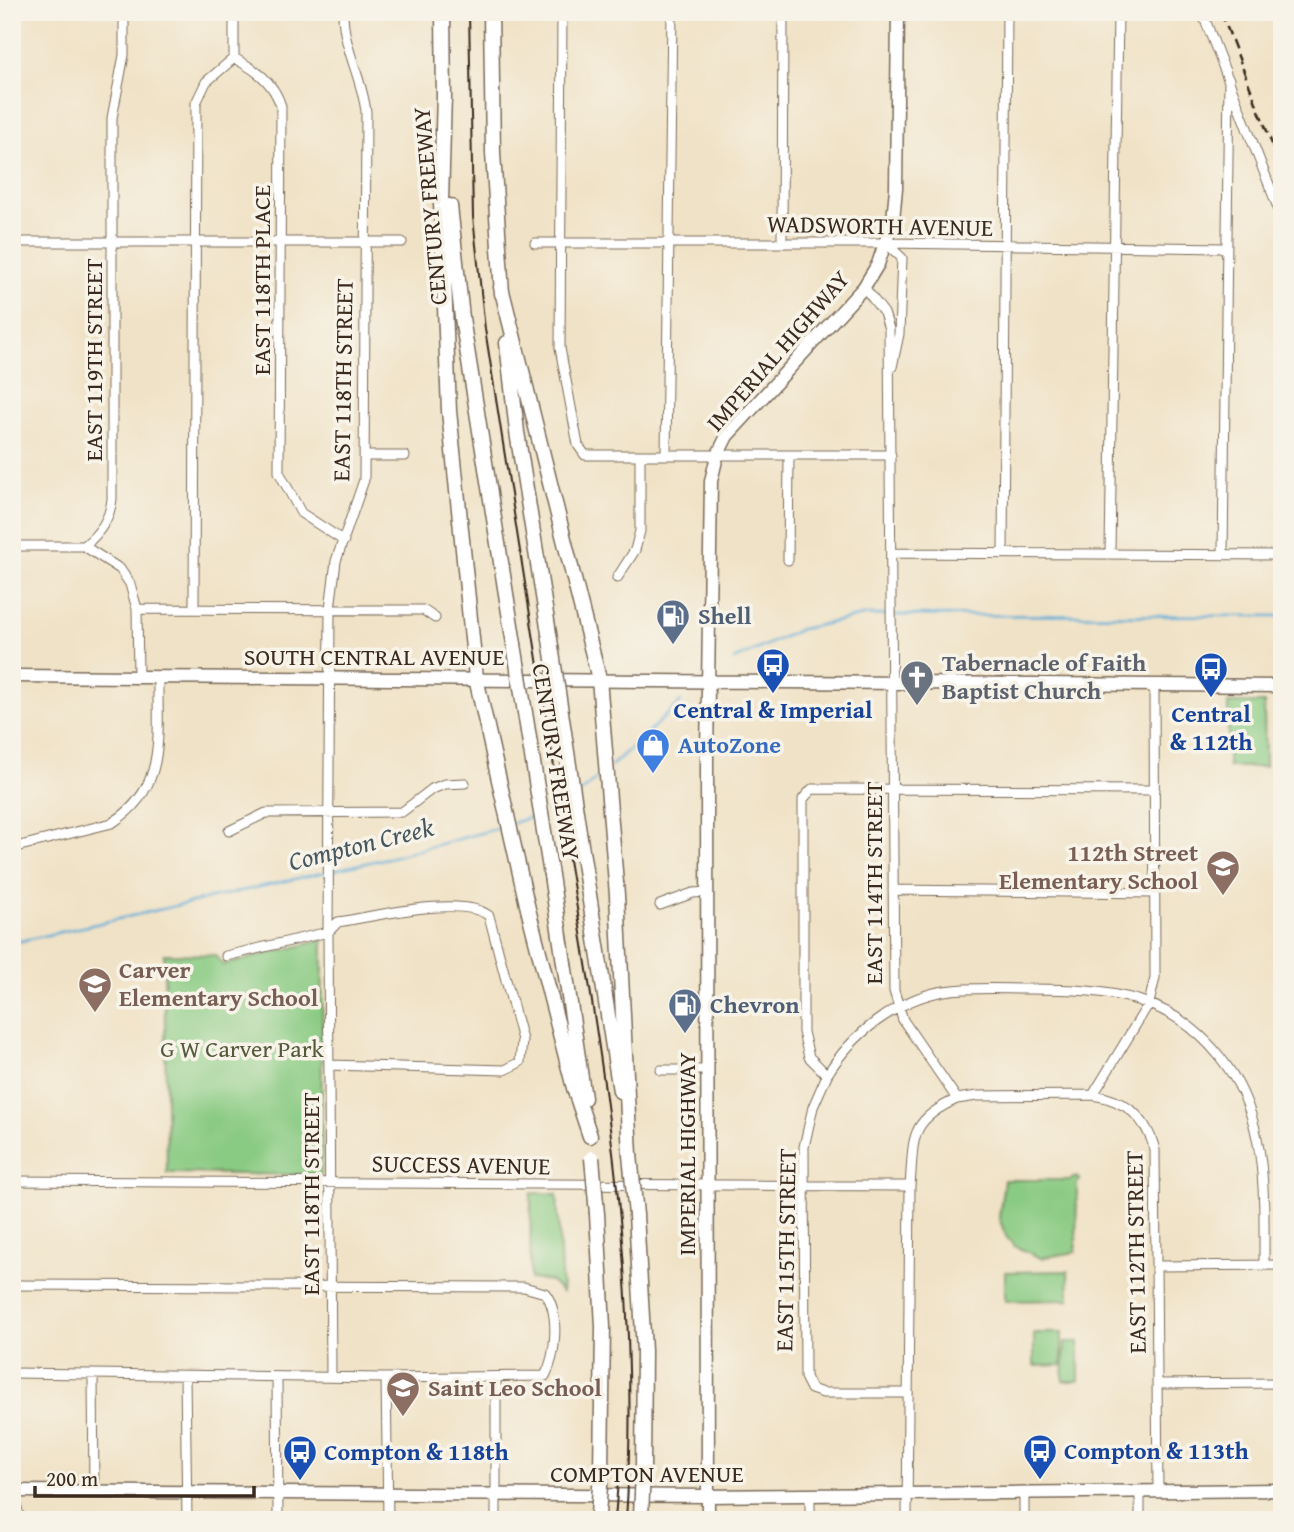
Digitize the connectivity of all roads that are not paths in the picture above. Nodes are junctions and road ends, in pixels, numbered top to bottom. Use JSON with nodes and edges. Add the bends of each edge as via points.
{"nodes":[{"id":1,"x":124,"y":12,"type":"edge"},
{"id":2,"x":234,"y":12,"type":"edge"},
{"id":3,"x":343,"y":12,"type":"edge"},
{"id":4,"x":443,"y":12,"type":"edge"},
{"id":5,"x":491,"y":12,"type":"edge"},
{"id":6,"x":562,"y":12,"type":"edge"},
{"id":7,"x":672,"y":12,"type":"edge"},
{"id":8,"x":783,"y":12,"type":"edge"},
{"id":9,"x":898,"y":12,"type":"edge"},
{"id":10,"x":1007,"y":12,"type":"edge"},
{"id":11,"x":1118,"y":12,"type":"edge"},
{"id":12,"x":1202,"y":12,"type":"edge"},
{"id":13,"x":234,"y":58,"type":"junction"},
{"id":14,"x":1228,"y":79,"type":"junction"},
{"id":15,"x":444,"y":94,"type":"junction"},
{"id":16,"x":1282,"y":218,"type":"edge"},
{"id":17,"x":12,"y":242,"type":"edge"},
{"id":18,"x":114,"y":242,"type":"junction"},
{"id":19,"x":195,"y":242,"type":"junction"},
{"id":20,"x":282,"y":242,"type":"junction"},
{"id":21,"x":365,"y":242,"type":"junction"},
{"id":22,"x":402,"y":242,"type":"dead end"},
{"id":23,"x":535,"y":243,"type":"dead end"},
{"id":24,"x":561,"y":243,"type":"junction"},
{"id":25,"x":670,"y":243,"type":"junction"},
{"id":26,"x":782,"y":243,"type":"junction"},
{"id":27,"x":886,"y":243,"type":"junction"},
{"id":28,"x":1006,"y":247,"type":"junction"},
{"id":29,"x":1114,"y":248,"type":"junction"},
{"id":30,"x":1225,"y":248,"type":"junction"},
{"id":31,"x":501,"y":287,"type":"junction"},
{"id":32,"x":864,"y":287,"type":"junction"},
{"id":33,"x":890,"y":372,"type":"junction"},
{"id":34,"x":891,"y":455,"type":"junction"},
{"id":35,"x":364,"y":456,"type":"junction"},
{"id":36,"x":405,"y":456,"type":"dead end"},
{"id":37,"x":640,"y":456,"type":"junction"},
{"id":38,"x":666,"y":456,"type":"junction"},
{"id":39,"x":717,"y":456,"type":"junction"},
{"id":40,"x":789,"y":456,"type":"junction"},
{"id":41,"x":344,"y":541,"type":"junction"},
{"id":42,"x":12,"y":546,"type":"edge"},
{"id":43,"x":85,"y":546,"type":"junction"},
{"id":44,"x":891,"y":553,"type":"junction"},
{"id":45,"x":1003,"y":553,"type":"junction"},
{"id":46,"x":1110,"y":553,"type":"junction"},
{"id":47,"x":1223,"y":555,"type":"junction"},
{"id":48,"x":1282,"y":555,"type":"edge"},
{"id":49,"x":788,"y":560,"type":"dead end"},
{"id":50,"x":617,"y":578,"type":"dead end"},
{"id":51,"x":194,"y":608,"type":"junction"},
{"id":52,"x":138,"y":609,"type":"junction"},
{"id":53,"x":330,"y":609,"type":"junction"},
{"id":54,"x":435,"y":618,"type":"dead end"},
{"id":55,"x":12,"y":676,"type":"edge"},
{"id":56,"x":138,"y":677,"type":"junction"},
{"id":57,"x":159,"y":677,"type":"junction"},
{"id":58,"x":330,"y":677,"type":"junction"},
{"id":59,"x":477,"y":678,"type":"junction"},
{"id":60,"x":599,"y":679,"type":"junction"},
{"id":61,"x":708,"y":682,"type":"junction"},
{"id":62,"x":892,"y":683,"type":"junction"},
{"id":63,"x":1154,"y":685,"type":"junction"},
{"id":64,"x":1282,"y":686,"type":"edge"},
{"id":65,"x":465,"y":783,"type":"dead end"},
{"id":66,"x":892,"y":789,"type":"junction"},
{"id":67,"x":1155,"y":790,"type":"junction"},
{"id":68,"x":330,"y":813,"type":"junction"},
{"id":69,"x":229,"y":831,"type":"dead end"},
{"id":70,"x":12,"y":848,"type":"edge"},
{"id":71,"x":893,"y":890,"type":"junction"},
{"id":72,"x":707,"y":892,"type":"junction"},
{"id":73,"x":1155,"y":892,"type":"junction"},
{"id":74,"x":660,"y":905,"type":"dead end"},
{"id":75,"x":328,"y":932,"type":"junction"},
{"id":76,"x":226,"y":956,"type":"dead end"},
{"id":77,"x":1149,"y":1003,"type":"junction"},
{"id":78,"x":898,"y":1009,"type":"junction"},
{"id":79,"x":329,"y":1065,"type":"junction"},
{"id":80,"x":661,"y":1070,"type":"dead end"},
{"id":81,"x":708,"y":1070,"type":"junction"},
{"id":82,"x":827,"y":1075,"type":"junction"},
{"id":83,"x":1093,"y":1096,"type":"junction"},
{"id":84,"x":957,"y":1099,"type":"junction"},
{"id":85,"x":590,"y":1136,"type":"junction"},
{"id":86,"x":629,"y":1155,"type":"junction"},
{"id":87,"x":12,"y":1181,"type":"edge"},
{"id":88,"x":330,"y":1183,"type":"junction"},
{"id":89,"x":910,"y":1186,"type":"junction"},
{"id":90,"x":708,"y":1187,"type":"junction"},
{"id":91,"x":804,"y":1187,"type":"junction"},
{"id":92,"x":1264,"y":1265,"type":"junction"},
{"id":93,"x":1282,"y":1265,"type":"edge"},
{"id":94,"x":1157,"y":1266,"type":"junction"},
{"id":95,"x":12,"y":1285,"type":"edge"},
{"id":96,"x":330,"y":1285,"type":"junction"},
{"id":97,"x":12,"y":1373,"type":"edge"},
{"id":98,"x":93,"y":1375,"type":"junction"},
{"id":99,"x":185,"y":1376,"type":"junction"},
{"id":100,"x":278,"y":1377,"type":"junction"},
{"id":101,"x":331,"y":1377,"type":"junction"},
{"id":102,"x":496,"y":1377,"type":"junction"},
{"id":103,"x":386,"y":1378,"type":"junction"},
{"id":104,"x":1282,"y":1383,"type":"edge"},
{"id":105,"x":1158,"y":1384,"type":"junction"},
{"id":106,"x":908,"y":1393,"type":"junction"},
{"id":107,"x":12,"y":1454,"type":"edge"},
{"id":108,"x":1282,"y":1490,"type":"edge"},
{"id":109,"x":1140,"y":1491,"type":"junction"},
{"id":110,"x":1158,"y":1491,"type":"junction"},
{"id":111,"x":13,"y":1492,"type":"edge"},
{"id":112,"x":94,"y":1492,"type":"junction"},
{"id":113,"x":1024,"y":1492,"type":"junction"},
{"id":114,"x":187,"y":1493,"type":"junction"},
{"id":115,"x":278,"y":1493,"type":"junction"},
{"id":116,"x":388,"y":1494,"type":"junction"},
{"id":117,"x":496,"y":1494,"type":"junction"},
{"id":118,"x":907,"y":1494,"type":"junction"},
{"id":119,"x":810,"y":1495,"type":"junction"},
{"id":120,"x":708,"y":1496,"type":"junction"},
{"id":121,"x":598,"y":1518,"type":"edge"},
{"id":122,"x":641,"y":1518,"type":"edge"},
{"id":123,"x":20,"y":1520,"type":"edge"},
{"id":124,"x":187,"y":1520,"type":"edge"},
{"id":125,"x":278,"y":1520,"type":"edge"},
{"id":126,"x":388,"y":1520,"type":"edge"},
{"id":127,"x":496,"y":1520,"type":"edge"},
{"id":128,"x":708,"y":1520,"type":"edge"},
{"id":129,"x":810,"y":1520,"type":"edge"},
{"id":130,"x":907,"y":1520,"type":"edge"},
{"id":131,"x":1024,"y":1520,"type":"edge"},
{"id":132,"x":1140,"y":1520,"type":"edge"}],
"edges":[{"from":1,"to":18,"type":"street","name":"EAST 119TH STREET","via":[[124,55],[112,118]]},
{"from":2,"to":13,"type":"street"},
{"from":3,"to":21,"type":"street","name":"EAST 118TH STREET","via":[[345,44],[366,112]]},
{"from":4,"to":15,"type":"highway","name":"CENTURY FREEWAY"},
{"from":5,"to":31,"type":"highway","name":"CENTURY FREEWAY"},
{"from":6,"to":24,"type":"street"},
{"from":7,"to":25,"type":"street"},
{"from":8,"to":26,"type":"street"},
{"from":9,"to":27,"type":"main road","name":"IMPERIAL HIGHWAY","via":[[896,188]]},
{"from":10,"to":28,"type":"street"},
{"from":11,"to":29,"type":"street"},
{"from":12,"to":14,"type":"street"},
{"from":13,"to":19,"type":"street","via":[[206,82],[196,103]]},
{"from":13,"to":20,"type":"street","name":"EAST 118TH PLACE","via":[[264,77],[276,90],[281,106]]},
{"from":14,"to":16,"type":"street"},
{"from":14,"to":30,"type":"street"},
{"from":15,"to":59,"type":"highway","via":[[441,202],[449,411]]},
{"from":15,"to":85,"type":"highway","name":"CENTURY FREEWAY","bridge":true,"via":[[462,318]]},
{"from":17,"to":18,"type":"street"},
{"from":18,"to":19,"type":"street"},
{"from":18,"to":43,"type":"street","name":"EAST 119TH STREET","via":[[111,512]]},
{"from":19,"to":20,"type":"street"},
{"from":19,"to":51,"type":"street"},
{"from":20,"to":21,"type":"street"},
{"from":20,"to":41,"type":"street","name":"EAST 118TH PLACE","via":[[279,472],[301,513]]},
{"from":21,"to":22,"type":"street"},
{"from":21,"to":35,"type":"street","name":"EAST 118TH STREET"},
{"from":23,"to":24,"type":"street","name":"WADSWORTH AVENUE"},
{"from":24,"to":25,"type":"street","name":"WADSWORTH AVENUE"},
{"from":24,"to":37,"type":"street","via":[[560,348],[578,445],[585,455]]},
{"from":25,"to":26,"type":"street","name":"WADSWORTH AVENUE"},
{"from":25,"to":38,"type":"street"},
{"from":26,"to":27,"type":"street","name":"WADSWORTH AVENUE"},
{"from":27,"to":28,"type":"street","name":"WADSWORTH AVENUE"},
{"from":27,"to":32,"type":"main road","name":"IMPERIAL HIGHWAY"},
{"from":27,"to":33,"type":"street","name":"EAST 114TH STREET","via":[[902,258],[898,334]]},
{"from":28,"to":29,"type":"street","name":"WADSWORTH AVENUE"},
{"from":28,"to":45,"type":"street"},
{"from":29,"to":30,"type":"street","name":"WADSWORTH AVENUE"},
{"from":29,"to":46,"type":"street"},
{"from":30,"to":47,"type":"street"},
{"from":31,"to":60,"type":"highway"},
{"from":31,"to":86,"type":"highway","name":"CENTURY FREEWAY","bridge":true,"via":[[517,432]]},
{"from":32,"to":33,"type":"street","name":"EAST 114TH STREET","via":[[884,313]]},
{"from":32,"to":39,"type":"main road","name":"IMPERIAL HIGHWAY","via":[[736,424]]},
{"from":33,"to":34,"type":"street","name":"EAST 114TH STREET"},
{"from":34,"to":40,"type":"street"},
{"from":34,"to":44,"type":"street","name":"EAST 114TH STREET"},
{"from":35,"to":36,"type":"street"},
{"from":35,"to":41,"type":"street","name":"EAST 118TH STREET","via":[[364,480]]},
{"from":37,"to":38,"type":"street"},
{"from":37,"to":50,"type":"street","via":[[640,531],[635,550]]},
{"from":38,"to":39,"type":"street"},
{"from":39,"to":40,"type":"street"},
{"from":39,"to":61,"type":"main road","name":"IMPERIAL HIGHWAY","via":[[709,498]]},
{"from":40,"to":49,"type":"street"},
{"from":41,"to":53,"type":"street","name":"EAST 118TH STREET","via":[[336,561]]},
{"from":42,"to":43,"type":"street"},
{"from":43,"to":52,"type":"street","via":[[120,569]]},
{"from":44,"to":45,"type":"street"},
{"from":44,"to":62,"type":"street","name":"EAST 114TH STREET"},
{"from":45,"to":46,"type":"street"},
{"from":46,"to":47,"type":"street"},
{"from":47,"to":48,"type":"street"},
{"from":51,"to":52,"type":"street"},
{"from":51,"to":53,"type":"street"},
{"from":52,"to":56,"type":"street"},
{"from":53,"to":54,"type":"street","via":[[423,610]]},
{"from":53,"to":58,"type":"street","name":"EAST 118TH STREET"},
{"from":55,"to":56,"type":"main road","name":"SOUTH CENTRAL AVENUE"},
{"from":56,"to":57,"type":"main road","name":"SOUTH CENTRAL AVENUE"},
{"from":57,"to":58,"type":"main road","name":"SOUTH CENTRAL AVENUE"},
{"from":57,"to":70,"type":"street","via":[[157,762],[150,786],[140,799],[112,823]]},
{"from":58,"to":59,"type":"main road","name":"SOUTH CENTRAL AVENUE"},
{"from":58,"to":68,"type":"street","name":"EAST 118TH STREET"},
{"from":59,"to":60,"type":"main road","name":"SOUTH CENTRAL AVENUE"},
{"from":59,"to":85,"type":"highway","via":[[516,856]]},
{"from":60,"to":61,"type":"main road","name":"SOUTH CENTRAL AVENUE"},
{"from":60,"to":86,"type":"highway","via":[[625,1024]]},
{"from":61,"to":62,"type":"main road","name":"SOUTH CENTRAL AVENUE"},
{"from":61,"to":72,"type":"main road","name":"IMPERIAL HIGHWAY"},
{"from":62,"to":63,"type":"main road","name":"SOUTH CENTRAL AVENUE"},
{"from":62,"to":66,"type":"street","name":"EAST 114TH STREET"},
{"from":63,"to":64,"type":"main road","name":"SOUTH CENTRAL AVENUE"},
{"from":63,"to":67,"type":"street"},
{"from":65,"to":68,"type":"street","via":[[432,789],[402,812]]},
{"from":66,"to":67,"type":"street"},
{"from":66,"to":71,"type":"street","name":"EAST 114TH STREET"},
{"from":66,"to":82,"type":"street","via":[[812,789],[801,807],[803,1032],[809,1057]]},
{"from":67,"to":73,"type":"street"},
{"from":68,"to":69,"type":"street","via":[[266,813]]},
{"from":68,"to":75,"type":"street","name":"EAST 118TH STREET"},
{"from":71,"to":73,"type":"street"},
{"from":71,"to":78,"type":"street","name":"EAST 114TH STREET"},
{"from":72,"to":74,"type":"street"},
{"from":72,"to":81,"type":"main road","name":"IMPERIAL HIGHWAY"},
{"from":73,"to":77,"type":"street","via":[[1155,978]]},
{"from":75,"to":76,"type":"street"},
{"from":75,"to":79,"type":"street","name":"EAST 118TH STREET"},
{"from":75,"to":79,"type":"street","via":[[338,922],[438,908],[482,910],[494,924],[522,1040],[520,1062],[505,1070]]},
{"from":77,"to":78,"type":"street","name":"EAST 115TH STREET","via":[[1100,990],[984,989],[942,992]]},
{"from":77,"to":83,"type":"street"},
{"from":77,"to":92,"type":"street","name":"EAST 115TH STREET","via":[[1194,1029],[1237,1082],[1261,1164]]},
{"from":78,"to":82,"type":"street","name":"EAST 115TH STREET","via":[[847,1046]]},
{"from":78,"to":84,"type":"street","name":"EAST 114TH STREET"},
{"from":79,"to":88,"type":"street","name":"EAST 118TH STREET"},
{"from":80,"to":81,"type":"street"},
{"from":81,"to":90,"type":"main road","name":"IMPERIAL HIGHWAY"},
{"from":82,"to":91,"type":"street","name":"EAST 115TH STREET","via":[[808,1127]]},
{"from":83,"to":84,"type":"street","name":"EAST 112TH STREET"},
{"from":83,"to":94,"type":"street","name":"EAST 112TH STREET","via":[[1126,1106],[1151,1135],[1156,1164]]},
{"from":84,"to":89,"type":"street","via":[[938,1107],[914,1134]]},
{"from":85,"to":121,"type":"highway","name":"CENTURY FREEWAY","bridge":true,"via":[[603,1327]]},
{"from":86,"to":122,"type":"highway","name":"CENTURY FREEWAY","bridge":true,"via":[[643,1311]]},
{"from":87,"to":88,"type":"street","name":"SUCCESS AVENUE"},
{"from":88,"to":90,"type":"street","name":"SUCCESS AVENUE"},
{"from":88,"to":96,"type":"street","name":"EAST 118TH STREET"},
{"from":89,"to":91,"type":"street","name":"SUCCESS AVENUE"},
{"from":89,"to":106,"type":"street"},
{"from":90,"to":91,"type":"street","name":"SUCCESS AVENUE"},
{"from":90,"to":120,"type":"main road","name":"IMPERIAL HIGHWAY"},
{"from":91,"to":106,"type":"street","name":"EAST 115TH STREET","via":[[807,1384],[823,1393]]},
{"from":92,"to":93,"type":"street"},
{"from":92,"to":94,"type":"street"},
{"from":94,"to":105,"type":"street","name":"EAST 112TH STREET"},
{"from":95,"to":96,"type":"street"},
{"from":96,"to":101,"type":"street","name":"EAST 118TH STREET"},
{"from":96,"to":102,"type":"street","via":[[524,1287],[545,1293],[553,1307],[553,1356],[545,1376]]},
{"from":97,"to":98,"type":"street"},
{"from":98,"to":99,"type":"street"},
{"from":98,"to":112,"type":"street"},
{"from":99,"to":100,"type":"street"},
{"from":99,"to":114,"type":"street"},
{"from":100,"to":101,"type":"street"},
{"from":100,"to":115,"type":"street"},
{"from":101,"to":103,"type":"street"},
{"from":102,"to":103,"type":"street"},
{"from":102,"to":117,"type":"street"},
{"from":103,"to":116,"type":"street"},
{"from":104,"to":105,"type":"street"},
{"from":105,"to":110,"type":"street","name":"EAST 112TH STREET"},
{"from":106,"to":118,"type":"street"},
{"from":107,"to":111,"type":"street"},
{"from":108,"to":110,"type":"main road","name":"COMPTON AVENUE"},
{"from":109,"to":110,"type":"main road","name":"COMPTON AVENUE"},
{"from":109,"to":113,"type":"main road","name":"COMPTON AVENUE"},
{"from":109,"to":132,"type":"street"},
{"from":111,"to":112,"type":"main road","name":"COMPTON AVENUE"},
{"from":111,"to":123,"type":"street"},
{"from":112,"to":114,"type":"main road","name":"COMPTON AVENUE"},
{"from":113,"to":118,"type":"main road","name":"COMPTON AVENUE"},
{"from":113,"to":131,"type":"street"},
{"from":114,"to":115,"type":"main road","name":"COMPTON AVENUE"},
{"from":114,"to":124,"type":"street"},
{"from":115,"to":116,"type":"main road","name":"COMPTON AVENUE"},
{"from":115,"to":125,"type":"street"},
{"from":116,"to":117,"type":"main road","name":"COMPTON AVENUE"},
{"from":116,"to":126,"type":"street"},
{"from":117,"to":120,"type":"main road","name":"COMPTON AVENUE"},
{"from":117,"to":127,"type":"street"},
{"from":118,"to":119,"type":"main road","name":"COMPTON AVENUE"},
{"from":118,"to":130,"type":"street"},
{"from":119,"to":120,"type":"main road","name":"COMPTON AVENUE"},
{"from":119,"to":129,"type":"street"},
{"from":120,"to":128,"type":"main road","name":"IMPERIAL HIGHWAY"}]}
